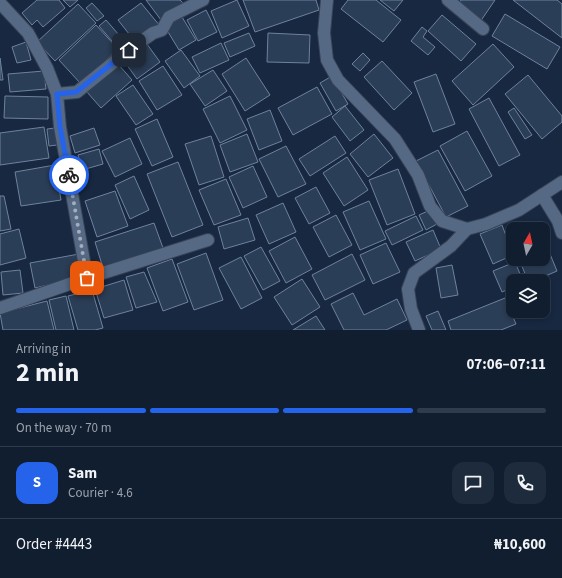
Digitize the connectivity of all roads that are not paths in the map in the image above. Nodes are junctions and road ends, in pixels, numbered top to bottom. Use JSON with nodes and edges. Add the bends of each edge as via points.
{"nodes":[{"id":1,"x":203,"y":0,"type":"edge"},
{"id":2,"x":328,"y":0,"type":"edge"},
{"id":3,"x":448,"y":0,"type":"edge"},
{"id":4,"x":0,"y":3,"type":"edge"},
{"id":5,"x":484,"y":29,"type":"dead end"},
{"id":6,"x":57,"y":94,"type":"junction"},
{"id":7,"x":562,"y":182,"type":"edge"},
{"id":8,"x":542,"y":195,"type":"junction"},
{"id":9,"x":467,"y":229,"type":"junction"},
{"id":10,"x":562,"y":233,"type":"edge"},
{"id":11,"x":208,"y":240,"type":"dead end"},
{"id":12,"x":87,"y":278,"type":"junction"},
{"id":13,"x":0,"y":308,"type":"edge"},
{"id":14,"x":418,"y":330,"type":"edge"}],
"edges":[{"from":1,"to":6,"type":"street","via":[[169,17],[162,30],[153,33],[129,50],[76,92]]},
{"from":2,"to":9,"type":"street","via":[[324,33],[327,60],[338,80],[395,139],[418,175],[430,206],[442,221]]},
{"from":3,"to":5,"type":"street"},
{"from":4,"to":6,"type":"street","via":[[28,33],[47,68]]},
{"from":6,"to":12,"type":"street","via":[[60,127]]},
{"from":7,"to":8,"type":"street"},
{"from":8,"to":9,"type":"street","via":[[519,210]]},
{"from":8,"to":10,"type":"street","via":[[558,221]]},
{"from":9,"to":14,"type":"street","via":[[451,246],[414,274],[408,289]]},
{"from":11,"to":12,"type":"street"},
{"from":12,"to":13,"type":"street"}]}
